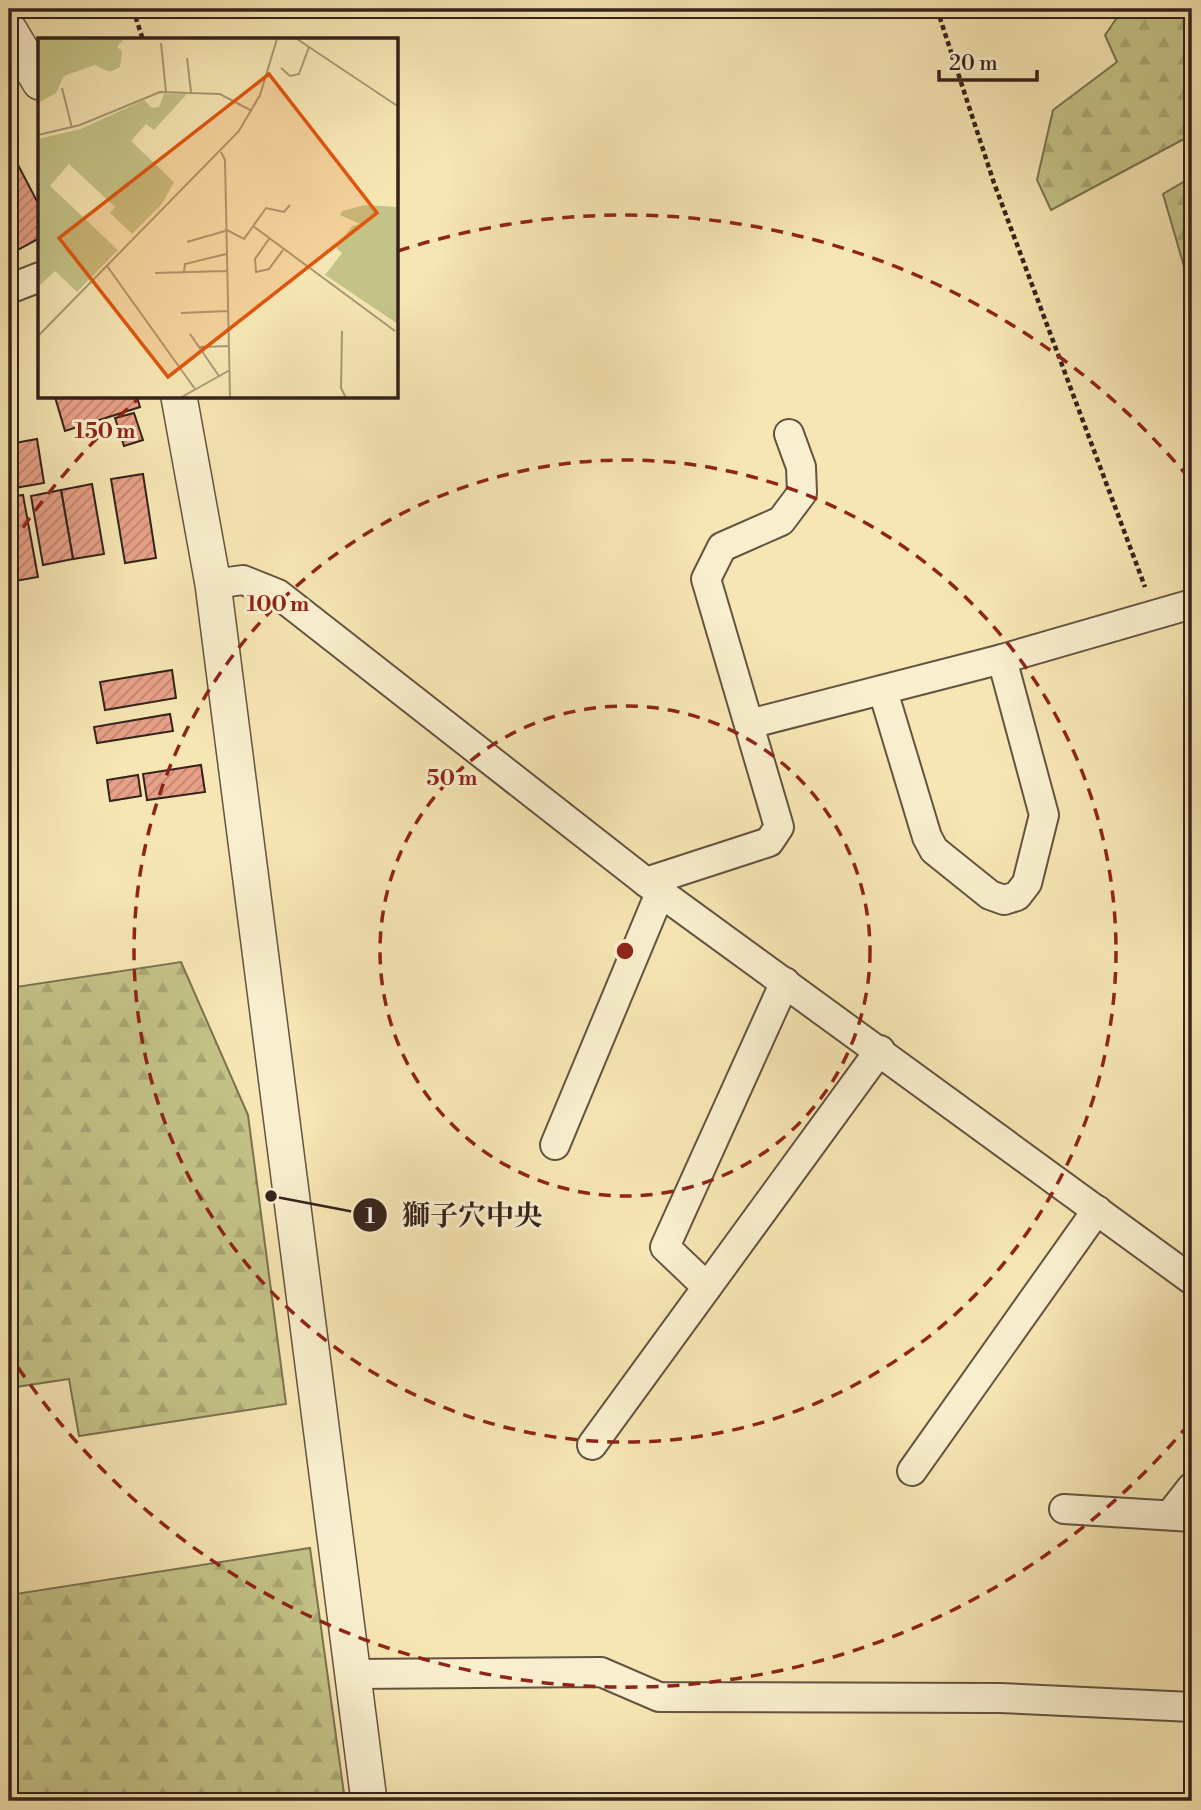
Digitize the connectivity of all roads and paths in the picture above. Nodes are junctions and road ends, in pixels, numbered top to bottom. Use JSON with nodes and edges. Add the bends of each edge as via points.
{"nodes":[{"id":1,"x":133,"y":9,"type":"edge"},
{"id":2,"x":937,"y":9,"type":"edge"},
{"id":3,"x":9,"y":30,"type":"edge"},
{"id":4,"x":142,"y":38,"type":"edge"},
{"id":5,"x":38,"y":79,"type":"edge"},
{"id":6,"x":38,"y":278,"type":"edge"},
{"id":7,"x":9,"y":289,"type":"edge"},
{"id":8,"x":179,"y":399,"type":"edge"},
{"id":9,"x":789,"y":434,"type":"dead end"},
{"id":10,"x":213,"y":584,"type":"junction"},
{"id":11,"x":1192,"y":604,"type":"edge"},
{"id":12,"x":1155,"y":614,"type":"junction"},
{"id":13,"x":1002,"y":659,"type":"junction"},
{"id":14,"x":883,"y":691,"type":"junction"},
{"id":15,"x":749,"y":724,"type":"junction"},
{"id":16,"x":653,"y":887,"type":"junction"},
{"id":17,"x":785,"y":982,"type":"junction"},
{"id":18,"x":880,"y":1050,"type":"junction"},
{"id":19,"x":555,"y":1145,"type":"dead end"},
{"id":20,"x":1097,"y":1210,"type":"junction"},
{"id":21,"x":1192,"y":1280,"type":"edge"},
{"id":22,"x":707,"y":1286,"type":"junction"},
{"id":23,"x":592,"y":1444,"type":"dead end"},
{"id":24,"x":912,"y":1471,"type":"dead end"},
{"id":25,"x":1192,"y":1487,"type":"edge"},
{"id":26,"x":1064,"y":1509,"type":"dead end"},
{"id":27,"x":1181,"y":1516,"type":"edge"},
{"id":28,"x":353,"y":1674,"type":"junction"},
{"id":29,"x":1192,"y":1707,"type":"edge"},
{"id":30,"x":369,"y":1801,"type":"edge"}],
"edges":[{"from":1,"to":4,"type":"path"},
{"from":2,"to":12,"type":"path","via":[[994,183]]},
{"from":3,"to":5,"type":"street"},
{"from":6,"to":7,"type":"street"},
{"from":8,"to":10,"type":"street"},
{"from":9,"to":15,"type":"street","via":[[801,467],[802,493],[781,521],[722,547],[706,579]]},
{"from":10,"to":16,"type":"street","via":[[243,580],[278,594]]},
{"from":10,"to":28,"type":"street"},
{"from":11,"to":12,"type":"street"},
{"from":12,"to":13,"type":"street"},
{"from":13,"to":14,"type":"street"},
{"from":13,"to":14,"type":"street","via":[[1044,815],[1027,883],[1017,895],[1004,900],[990,895],[934,850],[927,838]]},
{"from":14,"to":15,"type":"street"},
{"from":15,"to":16,"type":"street","via":[[779,827],[775,836]]},
{"from":16,"to":17,"type":"street"},
{"from":16,"to":19,"type":"street"},
{"from":17,"to":18,"type":"street"},
{"from":17,"to":22,"type":"street","via":[[666,1247]]},
{"from":18,"to":20,"type":"street"},
{"from":18,"to":22,"type":"street"},
{"from":20,"to":21,"type":"street"},
{"from":20,"to":24,"type":"street"},
{"from":22,"to":23,"type":"street"},
{"from":25,"to":27,"type":"street"},
{"from":26,"to":27,"type":"street"},
{"from":28,"to":29,"type":"street","via":[[601,1672],[659,1697],[1000,1698]]},
{"from":28,"to":30,"type":"street"}]}
